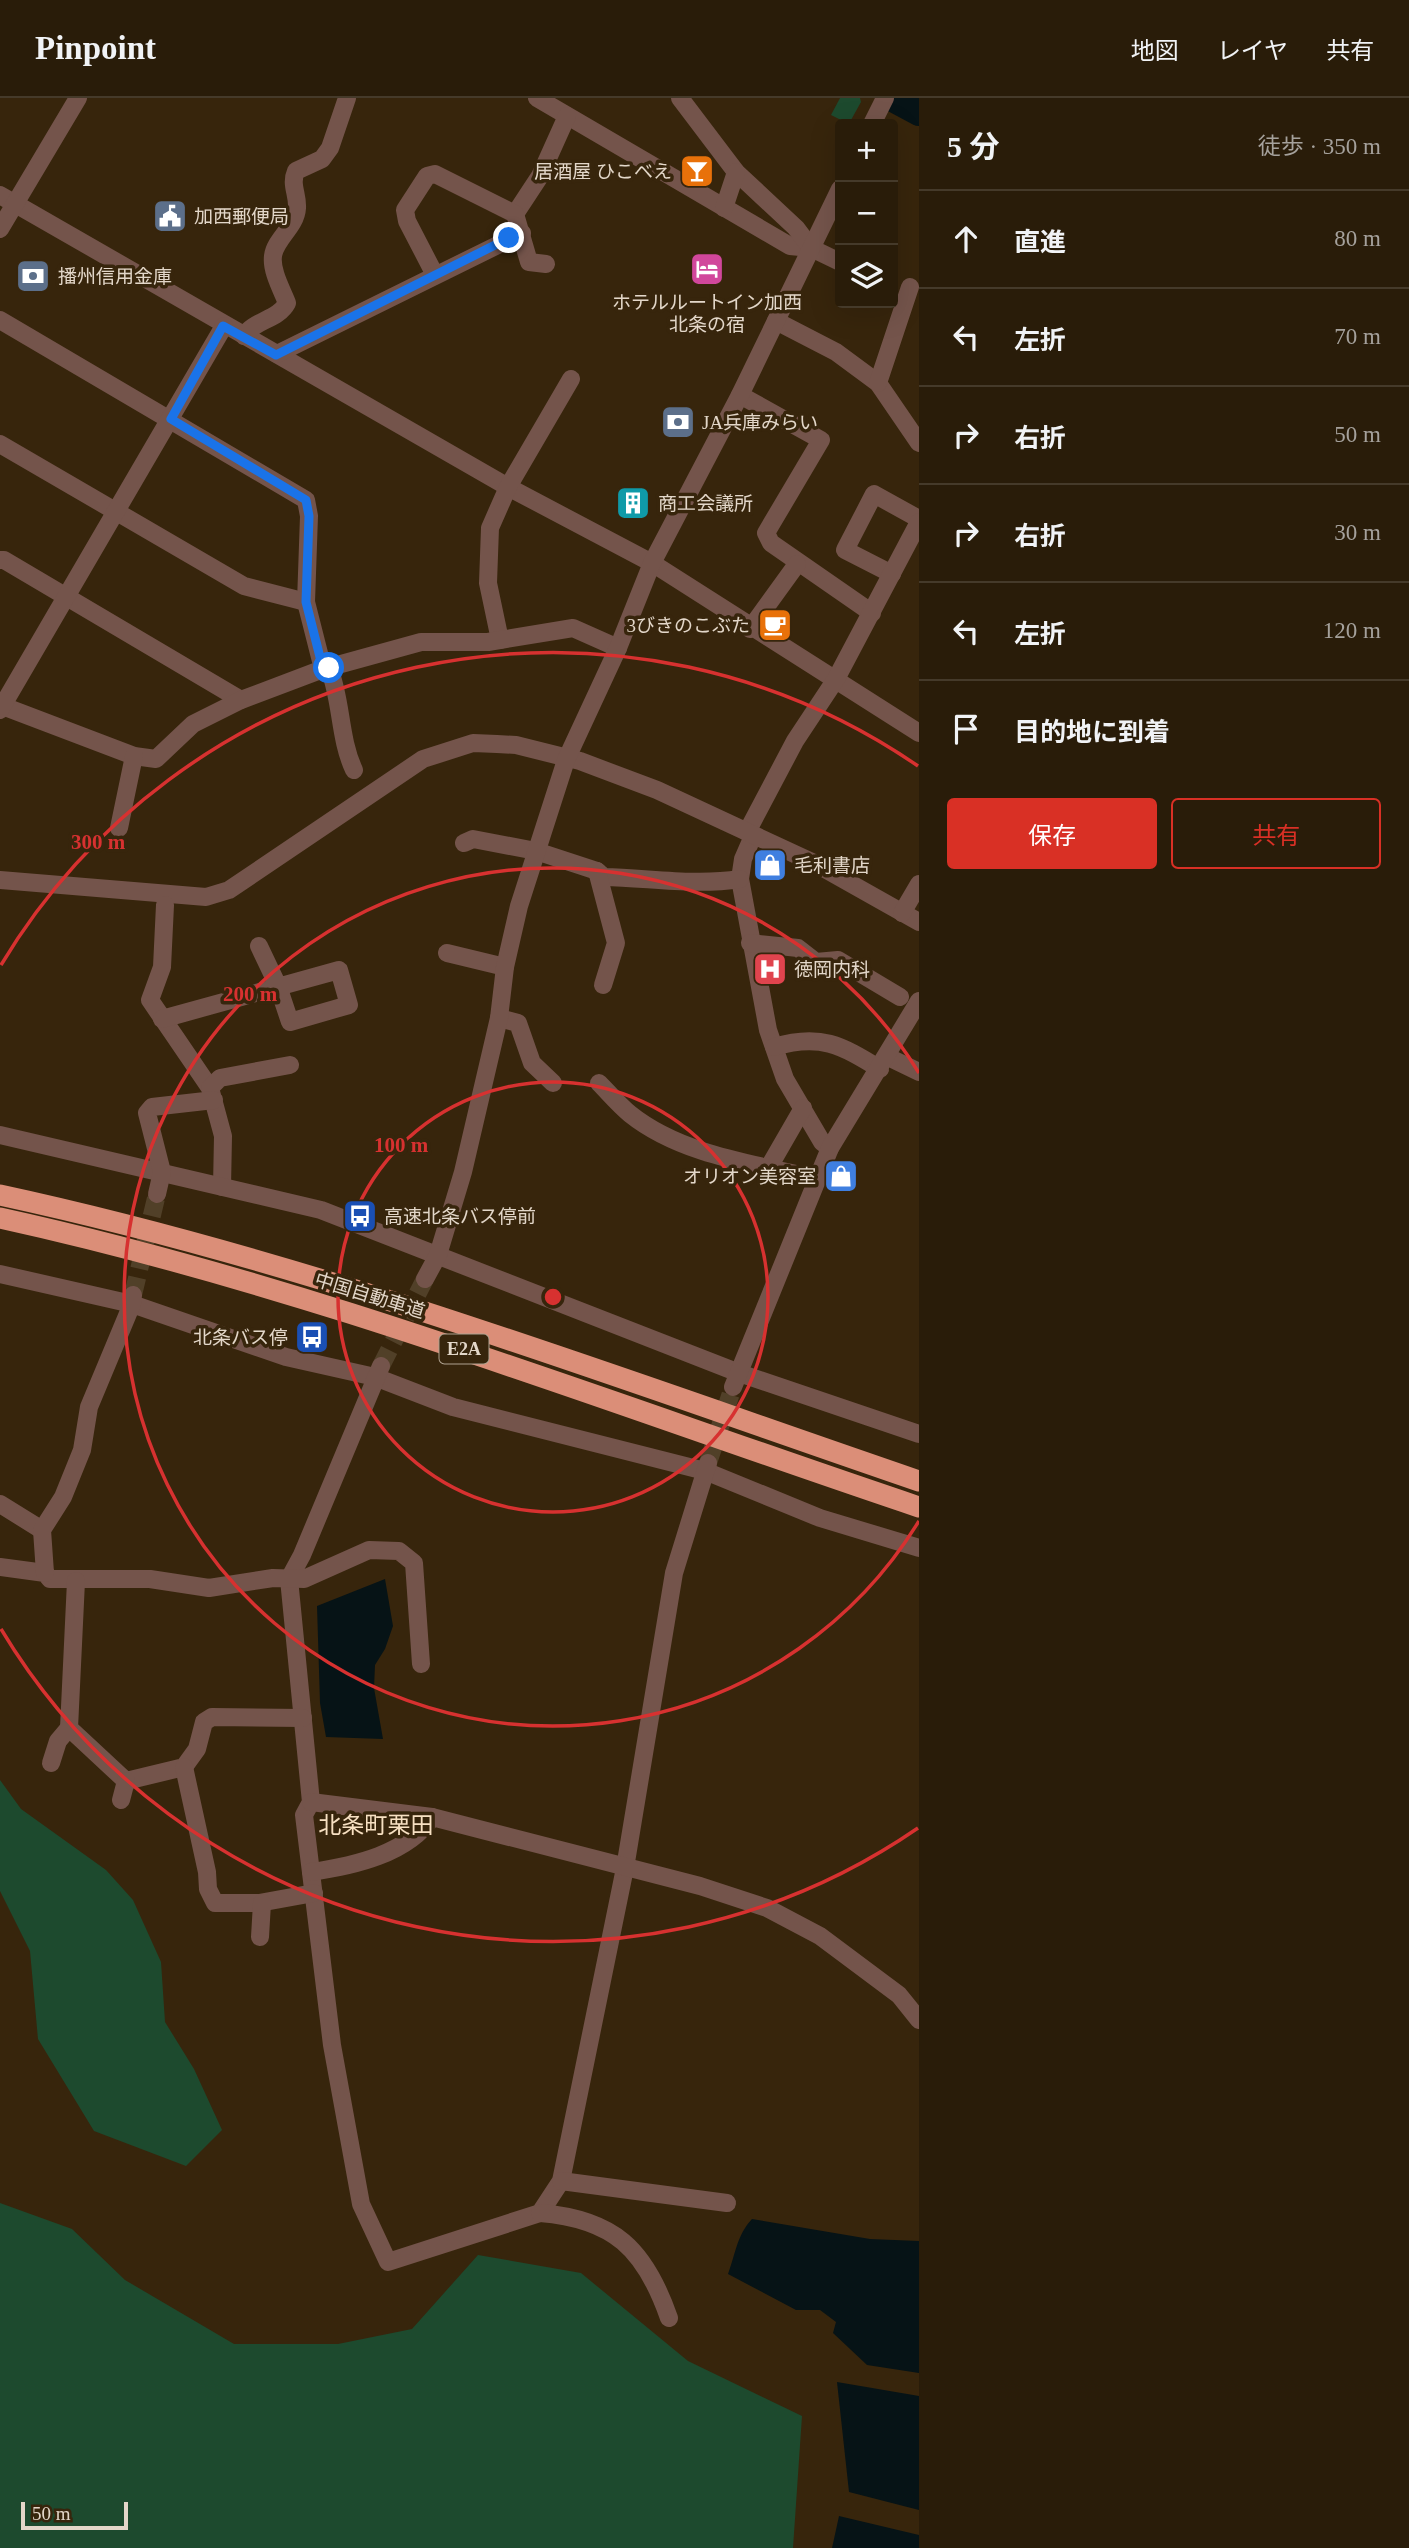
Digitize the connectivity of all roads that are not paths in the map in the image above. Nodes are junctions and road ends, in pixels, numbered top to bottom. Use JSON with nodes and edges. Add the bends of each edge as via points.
{"nodes":[{"id":1,"x":78,"y":98,"type":"edge"},
{"id":2,"x":347,"y":98,"type":"edge"},
{"id":3,"x":537,"y":98,"type":"edge"},
{"id":4,"x":680,"y":98,"type":"edge"},
{"id":5,"x":885,"y":98,"type":"edge"},
{"id":6,"x":566,"y":116,"type":"junction"},
{"id":7,"x":874,"y":119,"type":"edge"},
{"id":8,"x":736,"y":172,"type":"junction"},
{"id":9,"x":835,"y":199,"type":"edge"},
{"id":10,"x":8,"y":200,"type":"edge"},
{"id":11,"x":724,"y":208,"type":"junction"},
{"id":12,"x":516,"y":214,"type":"junction"},
{"id":13,"x":0,"y":229,"type":"edge"},
{"id":14,"x":522,"y":233,"type":"junction"},
{"id":15,"x":811,"y":248,"type":"junction"},
{"id":16,"x":835,"y":260,"type":"edge"},
{"id":17,"x":546,"y":264,"type":"dead end"},
{"id":18,"x":435,"y":275,"type":"junction"},
{"id":19,"x":907,"y":286,"type":"edge"},
{"id":20,"x":0,"y":320,"type":"edge"},
{"id":21,"x":776,"y":321,"type":"junction"},
{"id":22,"x":223,"y":326,"type":"junction"},
{"id":23,"x":244,"y":336,"type":"junction"},
{"id":24,"x":276,"y":355,"type":"junction"},
{"id":25,"x":571,"y":379,"type":"dead end"},
{"id":26,"x":878,"y":383,"type":"junction"},
{"id":27,"x":740,"y":395,"type":"junction"},
{"id":28,"x":171,"y":419,"type":"junction"},
{"id":29,"x":919,"y":443,"type":"edge"},
{"id":30,"x":0,"y":444,"type":"edge"},
{"id":31,"x":508,"y":487,"type":"junction"},
{"id":32,"x":116,"y":509,"type":"junction"},
{"id":33,"x":919,"y":521,"type":"edge"},
{"id":34,"x":0,"y":560,"type":"edge"},
{"id":35,"x":652,"y":563,"type":"junction"},
{"id":36,"x":797,"y":564,"type":"junction"},
{"id":37,"x":892,"y":574,"type":"junction"},
{"id":38,"x":68,"y":595,"type":"junction"},
{"id":39,"x":306,"y":602,"type":"junction"},
{"id":40,"x":872,"y":613,"type":"junction"},
{"id":41,"x":750,"y":628,"type":"junction"},
{"id":42,"x":500,"y":640,"type":"junction"},
{"id":43,"x":618,"y":648,"type":"junction"},
{"id":44,"x":326,"y":668,"type":"junction"},
{"id":45,"x":836,"y":678,"type":"junction"},
{"id":46,"x":241,"y":700,"type":"junction"},
{"id":47,"x":1,"y":707,"type":"edge"},
{"id":48,"x":919,"y":733,"type":"edge"},
{"id":49,"x":134,"y":755,"type":"junction"},
{"id":50,"x":566,"y":760,"type":"junction"},
{"id":51,"x":354,"y":770,"type":"dead end"},
{"id":52,"x":119,"y":828,"type":"dead end"},
{"id":53,"x":750,"y":834,"type":"junction"},
{"id":54,"x":464,"y":843,"type":"dead end"},
{"id":55,"x":536,"y":851,"type":"junction"},
{"id":56,"x":597,"y":871,"type":"junction"},
{"id":57,"x":740,"y":879,"type":"junction"},
{"id":58,"x":0,"y":880,"type":"edge"},
{"id":59,"x":919,"y":884,"type":"edge"},
{"id":60,"x":165,"y":905,"type":"dead end"},
{"id":61,"x":902,"y":913,"type":"junction"},
{"id":62,"x":919,"y":922,"type":"edge"},
{"id":63,"x":750,"y":943,"type":"junction"},
{"id":64,"x":259,"y":946,"type":"dead end"},
{"id":65,"x":447,"y":953,"type":"dead end"},
{"id":66,"x":505,"y":967,"type":"junction"},
{"id":67,"x":603,"y":985,"type":"dead end"},
{"id":68,"x":900,"y":998,"type":"dead end"},
{"id":69,"x":919,"y":1001,"type":"edge"},
{"id":70,"x":499,"y":1018,"type":"junction"},
{"id":71,"x":162,"y":1019,"type":"junction"},
{"id":72,"x":774,"y":1047,"type":"junction"},
{"id":73,"x":884,"y":1063,"type":"junction"},
{"id":74,"x":290,"y":1065,"type":"dead end"},
{"id":75,"x":919,"y":1072,"type":"edge"},
{"id":76,"x":553,"y":1083,"type":"dead end"},
{"id":77,"x":599,"y":1083,"type":"dead end"},
{"id":78,"x":212,"y":1094,"type":"junction"},
{"id":79,"x":803,"y":1108,"type":"junction"},
{"id":80,"x":0,"y":1135,"type":"edge"},
{"id":81,"x":830,"y":1148,"type":"junction"},
{"id":82,"x":769,"y":1167,"type":"junction"},
{"id":83,"x":162,"y":1172,"type":"junction"},
{"id":84,"x":818,"y":1179,"type":"junction"},
{"id":85,"x":222,"y":1186,"type":"junction"},
{"id":86,"x":157,"y":1194,"type":"tunnel mouth"},
{"id":87,"x":0,"y":1195,"type":"edge"},
{"id":88,"x":0,"y":1218,"type":"edge"},
{"id":89,"x":438,"y":1255,"type":"junction"},
{"id":90,"x":0,"y":1273,"type":"edge"},
{"id":91,"x":425,"y":1279,"type":"tunnel mouth"},
{"id":92,"x":133,"y":1300,"type":"junction"},
{"id":93,"x":378,"y":1371,"type":"junction"},
{"id":94,"x":736,"y":1380,"type":"junction"},
{"id":95,"x":919,"y":1434,"type":"edge"},
{"id":96,"x":707,"y":1467,"type":"junction"},
{"id":97,"x":919,"y":1481,"type":"edge"},
{"id":98,"x":0,"y":1504,"type":"edge"},
{"id":99,"x":919,"y":1507,"type":"edge"},
{"id":100,"x":42,"y":1530,"type":"junction"},
{"id":101,"x":919,"y":1548,"type":"edge"},
{"id":102,"x":0,"y":1567,"type":"edge"},
{"id":103,"x":45,"y":1573,"type":"junction"},
{"id":104,"x":289,"y":1579,"type":"junction"},
{"id":105,"x":76,"y":1581,"type":"junction"},
{"id":106,"x":421,"y":1664,"type":"dead end"},
{"id":107,"x":303,"y":1718,"type":"junction"},
{"id":108,"x":69,"y":1728,"type":"junction"},
{"id":109,"x":51,"y":1763,"type":"dead end"},
{"id":110,"x":184,"y":1767,"type":"junction"},
{"id":111,"x":126,"y":1781,"type":"junction"},
{"id":112,"x":121,"y":1800,"type":"dead end"},
{"id":113,"x":311,"y":1802,"type":"junction"},
{"id":114,"x":432,"y":1816,"type":"junction"},
{"id":115,"x":625,"y":1868,"type":"junction"},
{"id":116,"x":311,"y":1871,"type":"junction"},
{"id":117,"x":314,"y":1893,"type":"junction"},
{"id":118,"x":262,"y":1903,"type":"junction"},
{"id":119,"x":260,"y":1937,"type":"dead end"},
{"id":120,"x":919,"y":2020,"type":"edge"},
{"id":121,"x":561,"y":2181,"type":"junction"},
{"id":122,"x":727,"y":2203,"type":"dead end"},
{"id":123,"x":540,"y":2213,"type":"junction"},
{"id":124,"x":669,"y":2318,"type":"dead end"}],
"edges":[{"from":1,"to":10,"type":"street"},
{"from":2,"to":23,"type":"street","via":[[323,159],[296,171],[292,180],[298,205],[295,218],[273,254],[287,303],[283,311],[248,329]]},
{"from":3,"to":6,"type":"street"},
{"from":4,"to":8,"type":"street"},
{"from":5,"to":7,"type":"street"},
{"from":6,"to":11,"type":"street"},
{"from":6,"to":12,"type":"street","via":[[540,176]]},
{"from":8,"to":11,"type":"street"},
{"from":8,"to":15,"type":"street"},
{"from":9,"to":15,"type":"street"},
{"from":10,"to":13,"type":"street"},
{"from":10,"to":22,"type":"street"},
{"from":11,"to":15,"type":"street","via":[[790,246]]},
{"from":12,"to":14,"type":"street"},
{"from":12,"to":18,"type":"street","via":[[435,173],[427,176],[405,211]]},
{"from":14,"to":17,"type":"street","via":[[528,262]]},
{"from":14,"to":18,"type":"street"},
{"from":15,"to":16,"type":"street"},
{"from":15,"to":21,"type":"street"},
{"from":18,"to":24,"type":"street"},
{"from":19,"to":26,"type":"street"},
{"from":20,"to":28,"type":"street"},
{"from":21,"to":26,"type":"street","via":[[836,352]]},
{"from":21,"to":27,"type":"street"},
{"from":22,"to":23,"type":"street"},
{"from":22,"to":28,"type":"street"},
{"from":23,"to":24,"type":"street"},
{"from":24,"to":31,"type":"street"},
{"from":25,"to":31,"type":"street"},
{"from":26,"to":29,"type":"street"},
{"from":27,"to":35,"type":"street"},
{"from":27,"to":36,"type":"street","via":[[821,440],[766,533]]},
{"from":28,"to":32,"type":"street"},
{"from":28,"to":39,"type":"street","via":[[306,500]]},
{"from":30,"to":32,"type":"street"},
{"from":31,"to":35,"type":"street"},
{"from":31,"to":42,"type":"street","via":[[490,528],[488,583]]},
{"from":32,"to":38,"type":"street"},
{"from":32,"to":39,"type":"street","via":[[244,586]]},
{"from":33,"to":37,"type":"street"},
{"from":33,"to":37,"type":"street","via":[[874,494],[845,550]]},
{"from":34,"to":38,"type":"street"},
{"from":35,"to":41,"type":"street"},
{"from":35,"to":43,"type":"street"},
{"from":36,"to":40,"type":"street"},
{"from":36,"to":41,"type":"street"},
{"from":37,"to":40,"type":"street"},
{"from":38,"to":46,"type":"street"},
{"from":38,"to":47,"type":"street"},
{"from":39,"to":44,"type":"street"},
{"from":40,"to":45,"type":"street"},
{"from":41,"to":45,"type":"street"},
{"from":42,"to":43,"type":"street","via":[[573,628]]},
{"from":42,"to":44,"type":"street","via":[[421,642]]},
{"from":43,"to":50,"type":"street"},
{"from":44,"to":46,"type":"street"},
{"from":44,"to":51,"type":"street","via":[[336,686],[345,751]]},
{"from":45,"to":48,"type":"street"},
{"from":45,"to":53,"type":"street","via":[[795,741]]},
{"from":46,"to":49,"type":"street","via":[[193,724],[156,759]]},
{"from":47,"to":49,"type":"street"},
{"from":49,"to":52,"type":"street"},
{"from":50,"to":53,"type":"street","via":[[657,790]]},
{"from":50,"to":55,"type":"street"},
{"from":50,"to":58,"type":"street","via":[[516,745],[473,743],[445,750],[423,759],[229,890],[206,897]]},
{"from":53,"to":57,"type":"street"},
{"from":53,"to":61,"type":"street","via":[[856,884]]},
{"from":54,"to":55,"type":"street","via":[[473,839]]},
{"from":55,"to":56,"type":"street"},
{"from":55,"to":66,"type":"street"},
{"from":56,"to":57,"type":"street","via":[[604,877],[695,883]]},
{"from":56,"to":67,"type":"street","via":[[616,943]]},
{"from":57,"to":63,"type":"street"},
{"from":59,"to":61,"type":"street"},
{"from":60,"to":71,"type":"street","via":[[162,967],[150,1000]]},
{"from":61,"to":62,"type":"street"},
{"from":63,"to":68,"type":"street","via":[[798,948],[816,962],[838,960]]},
{"from":63,"to":72,"type":"street"},
{"from":64,"to":71,"type":"street","via":[[278,986]]},
{"from":65,"to":66,"type":"street"},
{"from":66,"to":70,"type":"street"},
{"from":69,"to":73,"type":"street"},
{"from":70,"to":76,"type":"street","via":[[517,1023],[532,1063]]},
{"from":70,"to":89,"type":"street","via":[[463,1172]]},
{"from":71,"to":78,"type":"street"},
{"from":72,"to":73,"type":"street","via":[[809,1040],[836,1044]]},
{"from":72,"to":79,"type":"street","via":[[785,1079]]},
{"from":73,"to":75,"type":"street"},
{"from":73,"to":81,"type":"street"},
{"from":74,"to":78,"type":"street","via":[[220,1078]]},
{"from":77,"to":82,"type":"street","via":[[630,1114],[670,1139]]},
{"from":78,"to":83,"type":"street","via":[[152,1107],[147,1113]]},
{"from":78,"to":85,"type":"street","via":[[223,1136]]},
{"from":79,"to":81,"type":"street"},
{"from":79,"to":82,"type":"street"},
{"from":80,"to":83,"type":"street"},
{"from":81,"to":84,"type":"street"},
{"from":82,"to":84,"type":"street"},
{"from":83,"to":85,"type":"street"},
{"from":83,"to":86,"type":"street"},
{"from":84,"to":94,"type":"street"},
{"from":85,"to":89,"type":"street","via":[[321,1210]]},
{"from":87,"to":97,"type":"highway","name":"中国自動車道","number":"E2A","via":[[165,1234],[428,1311]]},
{"from":88,"to":99,"type":"highway","name":"中国自動車道","number":"E2A","via":[[161,1255],[431,1338]]},
{"from":89,"to":91,"type":"street"},
{"from":89,"to":94,"type":"street"},
{"from":90,"to":92,"type":"street"},
{"from":92,"to":93,"type":"street","via":[[286,1357]]},
{"from":92,"to":100,"type":"street","via":[[89,1407],[82,1450],[63,1497]]},
{"from":93,"to":96,"type":"street","via":[[453,1406]]},
{"from":93,"to":104,"type":"street"},
{"from":94,"to":95,"type":"street"},
{"from":96,"to":101,"type":"street","via":[[820,1518]]},
{"from":96,"to":115,"type":"street","via":[[672,1583]]},
{"from":98,"to":100,"type":"street"},
{"from":100,"to":103,"type":"street"},
{"from":102,"to":103,"type":"street"},
{"from":103,"to":105,"type":"street","via":[[50,1579]]},
{"from":104,"to":105,"type":"street","via":[[209,1588],[150,1579]]},
{"from":104,"to":106,"type":"street","via":[[304,1579],[369,1550],[399,1551],[414,1563]]},
{"from":104,"to":107,"type":"street"},
{"from":105,"to":108,"type":"street"},
{"from":107,"to":110,"type":"street","via":[[212,1717],[204,1722],[197,1749]]},
{"from":107,"to":113,"type":"street"},
{"from":108,"to":109,"type":"street","via":[[58,1741]]},
{"from":108,"to":111,"type":"street"},
{"from":110,"to":111,"type":"street"},
{"from":110,"to":118,"type":"street","via":[[211,1898],[215,1903]]},
{"from":111,"to":112,"type":"street"},
{"from":113,"to":114,"type":"street"},
{"from":113,"to":116,"type":"street","via":[[304,1815]]},
{"from":114,"to":115,"type":"street"},
{"from":114,"to":116,"type":"street","via":[[423,1831],[394,1849],[333,1869]]},
{"from":115,"to":120,"type":"street","via":[[700,1886],[777,1914],[820,1936],[899,1995]]},
{"from":115,"to":121,"type":"street"},
{"from":116,"to":117,"type":"street"},
{"from":117,"to":118,"type":"street"},
{"from":117,"to":123,"type":"street","via":[[332,2045],[361,2204],[388,2262]]},
{"from":118,"to":119,"type":"street"},
{"from":121,"to":122,"type":"street"},
{"from":121,"to":123,"type":"street"},
{"from":123,"to":124,"type":"street","via":[[571,2215],[604,2227],[628,2244],[660,2291]]}]}
